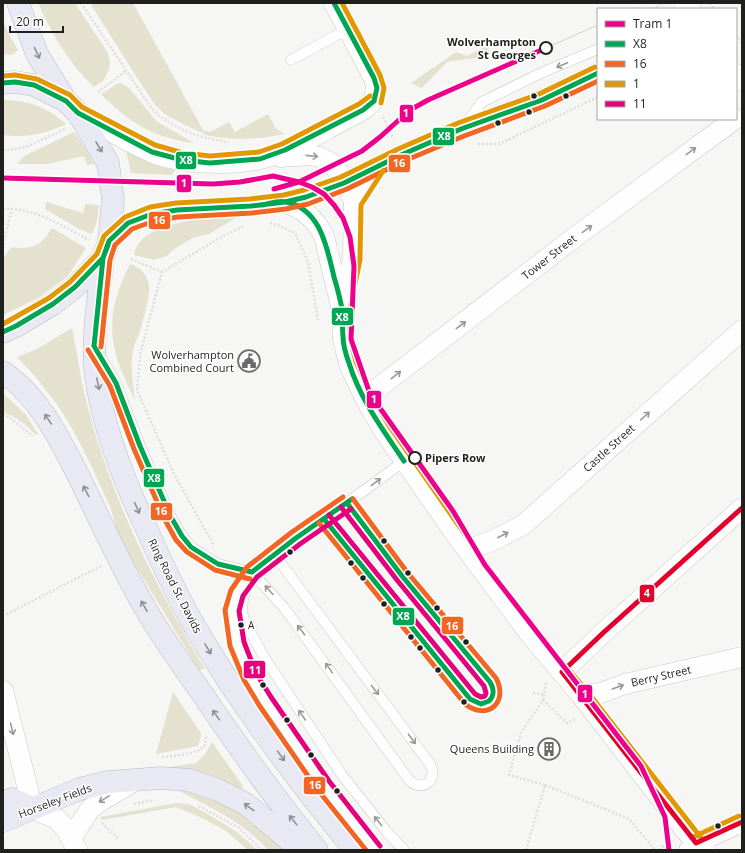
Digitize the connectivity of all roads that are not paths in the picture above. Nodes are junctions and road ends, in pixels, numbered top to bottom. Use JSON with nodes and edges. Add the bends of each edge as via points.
{"nodes":[{"id":1,"x":18,"y":3,"type":"edge"},
{"id":2,"x":334,"y":3,"type":"edge"},
{"id":3,"x":348,"y":29,"type":"junction"},
{"id":4,"x":597,"y":49,"type":"edge"},
{"id":5,"x":291,"y":60,"type":"dead end"},
{"id":6,"x":597,"y":74,"type":"edge"},
{"id":7,"x":3,"y":83,"type":"edge"},
{"id":8,"x":71,"y":114,"type":"junction"},
{"id":9,"x":735,"y":120,"type":"edge"},
{"id":10,"x":468,"y":137,"type":"junction"},
{"id":11,"x":260,"y":159,"type":"junction"},
{"id":12,"x":377,"y":167,"type":"junction"},
{"id":13,"x":344,"y":183,"type":"junction"},
{"id":14,"x":285,"y":202,"type":"junction"},
{"id":15,"x":354,"y":203,"type":"junction"},
{"id":16,"x":100,"y":246,"type":"junction"},
{"id":17,"x":342,"y":311,"type":"junction"},
{"id":18,"x":742,"y":330,"type":"edge"},
{"id":19,"x":3,"y":332,"type":"edge"},
{"id":20,"x":94,"y":346,"type":"junction"},
{"id":21,"x":3,"y":372,"type":"edge"},
{"id":22,"x":365,"y":398,"type":"junction"},
{"id":23,"x":404,"y":461,"type":"junction"},
{"id":24,"x":347,"y":503,"type":"junction"},
{"id":25,"x":742,"y":508,"type":"edge"},
{"id":26,"x":324,"y":519,"type":"junction"},
{"id":27,"x":467,"y":550,"type":"junction"},
{"id":28,"x":274,"y":554,"type":"junction"},
{"id":29,"x":252,"y":572,"type":"junction"},
{"id":30,"x":742,"y":657,"type":"edge"},
{"id":31,"x":560,"y":670,"type":"junction"},
{"id":32,"x":3,"y":691,"type":"edge"},
{"id":33,"x":586,"y":702,"type":"junction"},
{"id":34,"x":138,"y":779,"type":"junction"},
{"id":35,"x":3,"y":802,"type":"edge"},
{"id":36,"x":33,"y":809,"type":"junction"},
{"id":37,"x":3,"y":821,"type":"edge"},
{"id":38,"x":742,"y":822,"type":"edge"},
{"id":39,"x":75,"y":844,"type":"edge"},
{"id":40,"x":697,"y":848,"type":"edge"},
{"id":41,"x":301,"y":850,"type":"edge"},
{"id":42,"x":318,"y":850,"type":"edge"},
{"id":43,"x":355,"y":850,"type":"edge"},
{"id":44,"x":375,"y":850,"type":"edge"},
{"id":45,"x":404,"y":850,"type":"edge"}],
"edges":[{"from":1,"to":8,"type":"highway","name":"Ring Road St. Davids","one_way":true,"via":[[37,54]]},
{"from":2,"to":3,"type":"street"},
{"from":3,"to":5,"type":"lane"},
{"from":3,"to":11,"type":"street","via":[[374,78],[377,88],[374,101],[363,110],[285,150]]},
{"from":4,"to":10,"type":"lane","one_way":true,"via":[[482,102]]},
{"from":6,"to":10,"type":"street"},
{"from":7,"to":8,"type":"highway","via":[[34,85]]},
{"from":8,"to":11,"type":"street","via":[[152,152],[175,158],[210,163]]},
{"from":8,"to":16,"type":"highway","name":"Ring Road St. Davids","one_way":true,"via":[[108,163],[113,199]]},
{"from":22,"to":9,"type":"street","name":"Tower Street","one_way":true,"via":[[582,232]]},
{"from":10,"to":12,"type":"street"},
{"from":11,"to":13,"type":"street","one_way":true,"via":[[309,155],[320,157],[334,165]]},
{"from":12,"to":13,"type":"street"},
{"from":12,"to":15,"type":"street"},
{"from":13,"to":14,"type":"street"},
{"from":13,"to":15,"type":"street"},
{"from":14,"to":16,"type":"street","via":[[152,214],[128,223]]},
{"from":14,"to":17,"type":"street","via":[[306,213],[318,225],[324,236]]},
{"from":15,"to":17,"type":"street","via":[[353,259]]},
{"from":16,"to":19,"type":"highway","via":[[75,287],[53,304]]},
{"from":16,"to":20,"type":"highway","name":"Ring Road St. Davids"},
{"from":17,"to":22,"type":"street","via":[[343,339],[349,364]]},
{"from":27,"to":18,"type":"street","name":"Castle Street","one_way":true,"via":[[523,525]]},
{"from":20,"to":29,"type":"lane","via":[[116,383],[140,446],[182,536],[191,547],[218,564]]},
{"from":20,"to":43,"type":"highway","name":"Ring Road St. Davids","one_way":true,"via":[[96,378],[118,460],[133,499],[176,591],[214,658],[249,712]]},
{"from":42,"to":21,"type":"highway","one_way":true,"via":[[282,806],[166,642],[123,568],[100,517],[53,427],[40,408]]},
{"from":22,"to":23,"type":"street"},
{"from":24,"to":23,"type":"lane","one_way":true},
{"from":23,"to":27,"type":"street"},
{"from":24,"to":26,"type":"lane"},
{"from":24,"to":26,"type":"lane","via":[[402,576],[490,682],[494,695],[489,701],[481,704],[470,699]]},
{"from":25,"to":31,"type":"street"},
{"from":26,"to":28,"type":"lane"},
{"from":27,"to":31,"type":"street"},
{"from":28,"to":29,"type":"lane"},
{"from":28,"to":29,"type":"lane","one_way":true,"via":[[430,764],[433,776],[428,783],[420,786],[409,780],[285,609]]},
{"from":29,"to":44,"type":"lane","via":[[237,593],[232,610],[237,644],[247,670],[265,701],[323,785]]},
{"from":45,"to":29,"type":"lane","one_way":true,"via":[[342,775],[264,657],[244,620],[242,611],[243,599]]},
{"from":33,"to":30,"type":"street","name":"Berry Street","one_way":true,"via":[[625,684]]},
{"from":31,"to":33,"type":"street"},
{"from":32,"to":36,"type":"street","one_way":true},
{"from":33,"to":40,"type":"street"},
{"from":34,"to":36,"type":"highway","name":"Horseley Fields","via":[[108,782],[80,789]]},
{"from":34,"to":39,"type":"street","one_way":true,"via":[[101,801]]},
{"from":41,"to":34,"type":"highway","name":"Horseley Fields","one_way":true,"via":[[246,804],[218,790],[188,780]]},
{"from":35,"to":36,"type":"highway","via":[[12,799]]},
{"from":36,"to":37,"type":"highway","name":"Horseley Fields"},
{"from":36,"to":39,"type":"street","via":[[57,819]]},
{"from":38,"to":40,"type":"street"}]}
